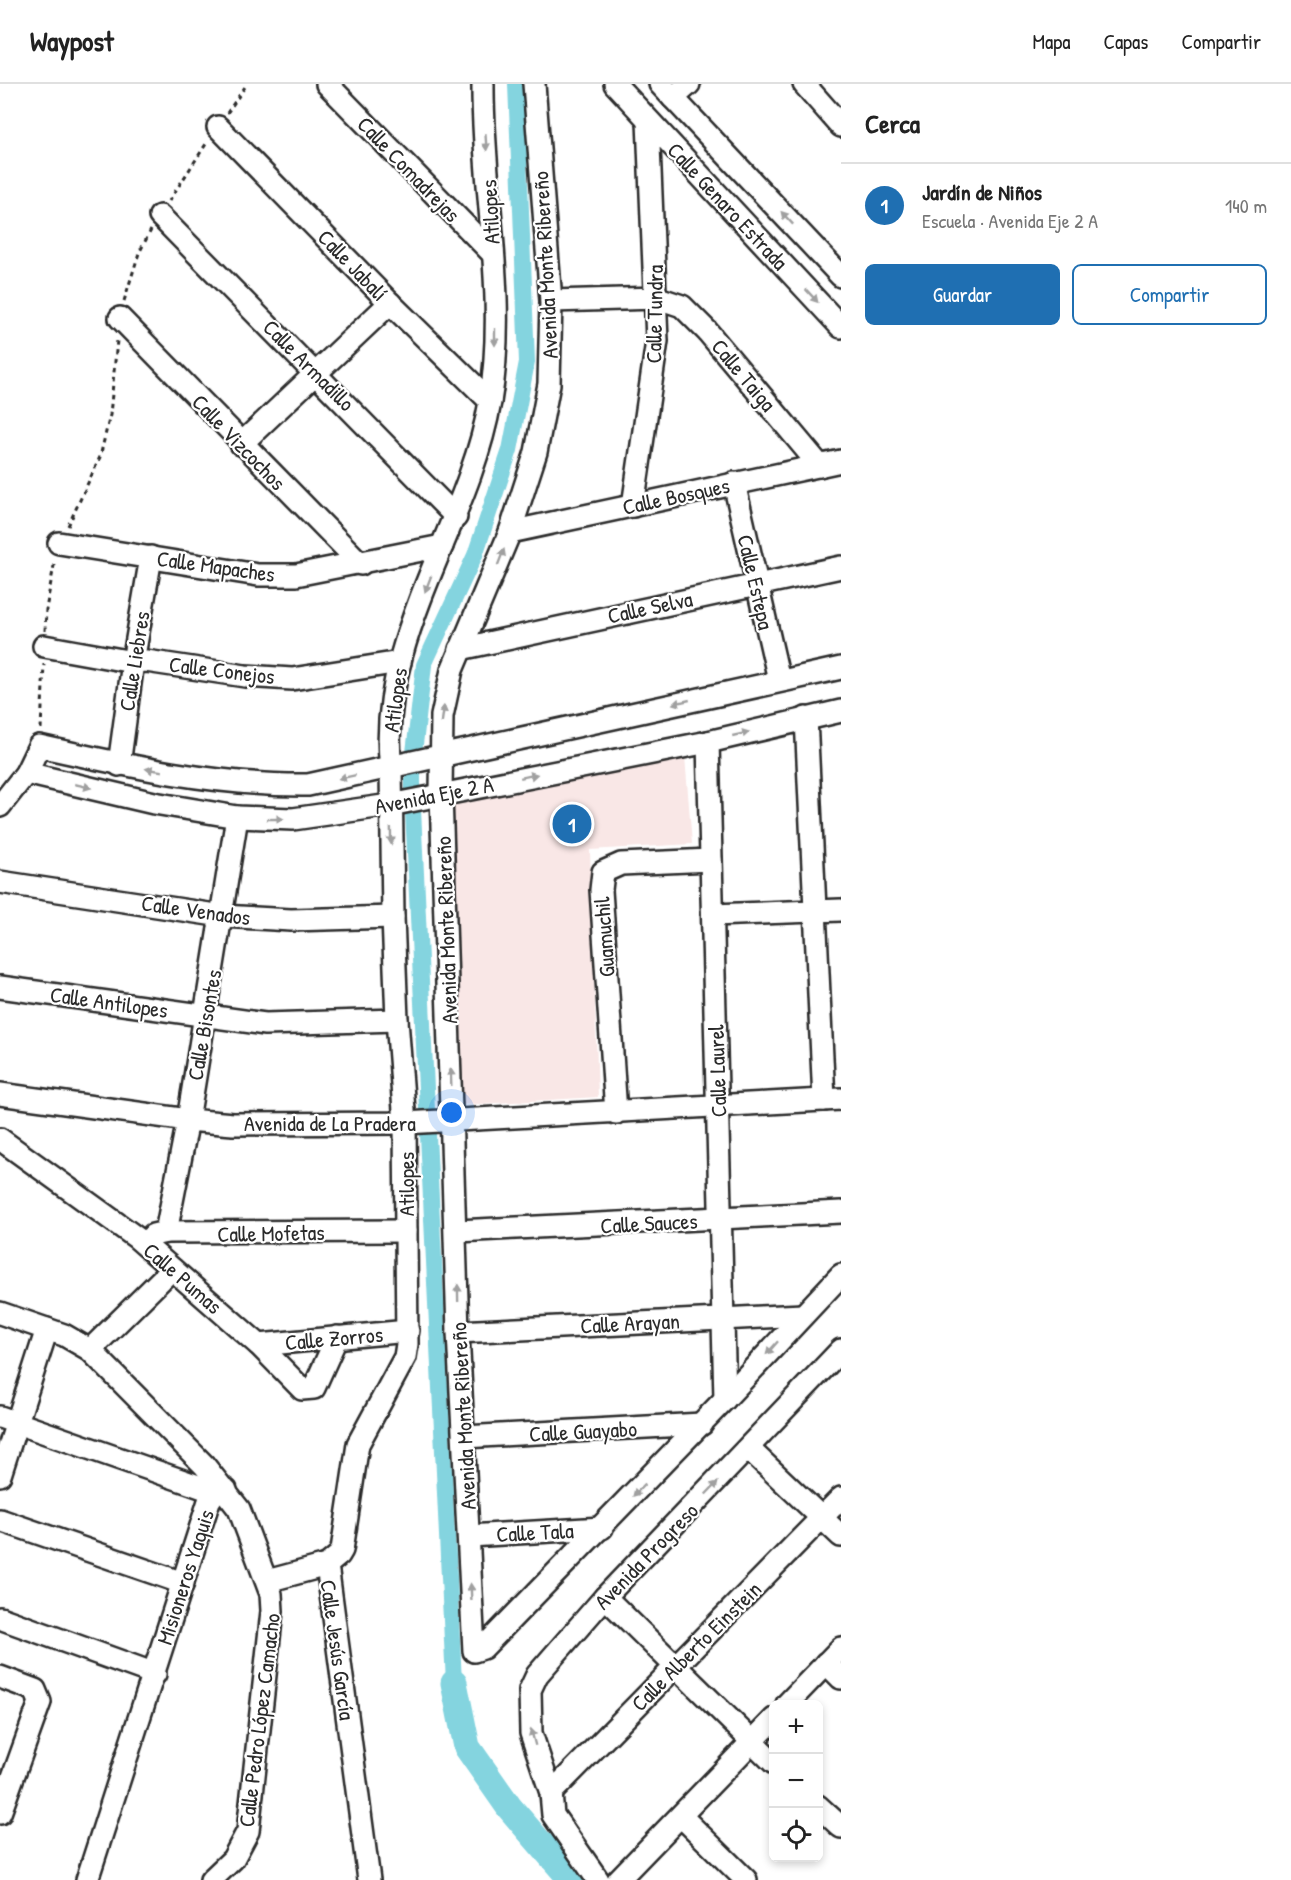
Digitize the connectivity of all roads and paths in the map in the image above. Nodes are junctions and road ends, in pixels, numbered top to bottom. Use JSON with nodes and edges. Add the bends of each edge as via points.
{"nodes":[{"id":1,"x":247,"y":84,"type":"edge"},
{"id":2,"x":327,"y":84,"type":"edge"},
{"id":3,"x":467,"y":84,"type":"edge"},
{"id":4,"x":534,"y":84,"type":"edge"},
{"id":5,"x":615,"y":84,"type":"edge"},
{"id":6,"x":804,"y":84,"type":"edge"},
{"id":7,"x":674,"y":89,"type":"edge"},
{"id":8,"x":483,"y":92,"type":"edge"},
{"id":9,"x":825,"y":93,"type":"edge"},
{"id":10,"x":648,"y":121,"type":"junction"},
{"id":11,"x":841,"y":126,"type":"edge"},
{"id":12,"x":218,"y":127,"type":"junction"},
{"id":13,"x":160,"y":216,"type":"junction"},
{"id":14,"x":492,"y":253,"type":"junction"},
{"id":15,"x":841,"y":276,"type":"edge"},
{"id":16,"x":658,"y":298,"type":"junction"},
{"id":17,"x":551,"y":301,"type":"junction"},
{"id":18,"x":390,"y":303,"type":"junction"},
{"id":19,"x":120,"y":318,"type":"junction"},
{"id":20,"x":841,"y":327,"type":"edge"},
{"id":21,"x":316,"y":373,"type":"junction"},
{"id":22,"x":490,"y":401,"type":"junction"},
{"id":23,"x":241,"y":444,"type":"junction"},
{"id":24,"x":841,"y":461,"type":"edge"},
{"id":25,"x":820,"y":466,"type":"junction"},
{"id":26,"x":734,"y":483,"type":"junction"},
{"id":27,"x":633,"y":506,"type":"junction"},
{"id":28,"x":456,"y":517,"type":"junction"},
{"id":29,"x":510,"y":532,"type":"junction"},
{"id":30,"x":59,"y":543,"type":"junction"},
{"id":31,"x":442,"y":546,"type":"junction"},
{"id":32,"x":151,"y":557,"type":"junction"},
{"id":33,"x":360,"y":564,"type":"junction"},
{"id":34,"x":841,"y":567,"type":"edge"},
{"id":35,"x":757,"y":584,"type":"junction"},
{"id":36,"x":44,"y":646,"type":"junction"},
{"id":37,"x":460,"y":649,"type":"junction"},
{"id":38,"x":133,"y":662,"type":"junction"},
{"id":39,"x":400,"y":662,"type":"junction"},
{"id":40,"x":841,"y":668,"type":"edge"},
{"id":41,"x":780,"y":680,"type":"junction"},
{"id":42,"x":841,"y":711,"type":"edge"},
{"id":43,"x":807,"y":718,"type":"junction"},
{"id":44,"x":708,"y":742,"type":"junction"},
{"id":45,"x":39,"y":746,"type":"junction"},
{"id":46,"x":441,"y":756,"type":"junction"},
{"id":47,"x":120,"y":765,"type":"junction"},
{"id":48,"x":391,"y":768,"type":"junction"},
{"id":49,"x":26,"y":773,"type":"junction"},
{"id":50,"x":441,"y":794,"type":"junction"},
{"id":51,"x":3,"y":796,"type":"edge"},
{"id":52,"x":390,"y":805,"type":"junction"},
{"id":53,"x":237,"y":817,"type":"junction"},
{"id":54,"x":711,"y":860,"type":"junction"},
{"id":55,"x":0,"y":882,"type":"edge"},
{"id":56,"x":815,"y":910,"type":"junction"},
{"id":57,"x":841,"y":910,"type":"edge"},
{"id":58,"x":712,"y":915,"type":"junction"},
{"id":59,"x":222,"y":916,"type":"junction"},
{"id":60,"x":393,"y":917,"type":"junction"},
{"id":61,"x":0,"y":987,"type":"edge"},
{"id":62,"x":205,"y":1016,"type":"junction"},
{"id":63,"x":397,"y":1020,"type":"junction"},
{"id":64,"x":0,"y":1094,"type":"edge"},
{"id":65,"x":833,"y":1100,"type":"edge"},
{"id":66,"x":718,"y":1108,"type":"junction"},
{"id":67,"x":616,"y":1113,"type":"junction"},
{"id":68,"x":188,"y":1120,"type":"junction"},
{"id":69,"x":453,"y":1121,"type":"junction"},
{"id":70,"x":405,"y":1123,"type":"junction"},
{"id":71,"x":0,"y":1139,"type":"edge"},
{"id":72,"x":841,"y":1212,"type":"edge"},
{"id":73,"x":721,"y":1220,"type":"junction"},
{"id":74,"x":406,"y":1231,"type":"junction"},
{"id":75,"x":457,"y":1231,"type":"junction"},
{"id":76,"x":166,"y":1232,"type":"junction"},
{"id":77,"x":137,"y":1238,"type":"junction"},
{"id":78,"x":172,"y":1269,"type":"junction"},
{"id":79,"x":841,"y":1275,"type":"edge"},
{"id":80,"x":0,"y":1313,"type":"edge"},
{"id":81,"x":803,"y":1315,"type":"junction"},
{"id":82,"x":723,"y":1318,"type":"junction"},
{"id":83,"x":47,"y":1329,"type":"junction"},
{"id":84,"x":408,"y":1331,"type":"junction"},
{"id":85,"x":458,"y":1332,"type":"junction"},
{"id":86,"x":337,"y":1338,"type":"junction"},
{"id":87,"x":260,"y":1345,"type":"junction"},
{"id":88,"x":90,"y":1350,"type":"junction"},
{"id":89,"x":841,"y":1350,"type":"edge"},
{"id":90,"x":725,"y":1399,"type":"junction"},
{"id":91,"x":8,"y":1419,"type":"edge"},
{"id":92,"x":702,"y":1424,"type":"junction"},
{"id":93,"x":464,"y":1437,"type":"junction"},
{"id":94,"x":750,"y":1449,"type":"junction"},
{"id":95,"x":0,"y":1475,"type":"edge"},
{"id":96,"x":221,"y":1491,"type":"junction"},
{"id":97,"x":841,"y":1498,"type":"edge"},
{"id":98,"x":822,"y":1518,"type":"junction"},
{"id":99,"x":0,"y":1520,"type":"edge"},
{"id":100,"x":602,"y":1528,"type":"junction"},
{"id":101,"x":469,"y":1536,"type":"junction"},
{"id":102,"x":841,"y":1536,"type":"edge"},
{"id":103,"x":327,"y":1565,"type":"junction"},
{"id":104,"x":267,"y":1581,"type":"junction"},
{"id":105,"x":183,"y":1583,"type":"junction"},
{"id":106,"x":605,"y":1597,"type":"junction"},
{"id":107,"x":0,"y":1618,"type":"edge"},
{"id":108,"x":841,"y":1648,"type":"edge"},
{"id":109,"x":826,"y":1663,"type":"junction"},
{"id":110,"x":675,"y":1668,"type":"junction"},
{"id":111,"x":155,"y":1674,"type":"junction"},
{"id":112,"x":0,"y":1677,"type":"edge"},
{"id":113,"x":841,"y":1678,"type":"edge"},
{"id":114,"x":791,"y":1700,"type":"edge"},
{"id":115,"x":769,"y":1724,"type":"edge"},
{"id":116,"x":752,"y":1742,"type":"junction"},
{"id":117,"x":769,"y":1758,"type":"edge"},
{"id":118,"x":551,"y":1793,"type":"junction"},
{"id":119,"x":821,"y":1808,"type":"edge"},
{"id":120,"x":0,"y":1813,"type":"edge"},
{"id":121,"x":681,"y":1816,"type":"junction"},
{"id":122,"x":841,"y":1827,"type":"edge"},
{"id":123,"x":87,"y":1880,"type":"edge"},
{"id":124,"x":211,"y":1880,"type":"edge"},
{"id":125,"x":369,"y":1880,"type":"edge"},
{"id":126,"x":598,"y":1880,"type":"edge"},
{"id":127,"x":618,"y":1880,"type":"edge"},
{"id":128,"x":746,"y":1880,"type":"edge"}],
"edges":[{"from":1,"to":12,"type":"path"},
{"from":2,"to":14,"type":"street","name":"Calle Comadrejas"},
{"from":3,"to":8,"type":"street"},
{"from":4,"to":17,"type":"street","name":"Avenida Monte Ribereño"},
{"from":5,"to":10,"type":"street","name":"Calle Genaro Estrada"},
{"from":6,"to":9,"type":"street"},
{"from":15,"to":7,"type":"street","name":"Calle Genaro Estrada","one_way":true},
{"from":8,"to":14,"type":"street","name":"Atilopes","one_way":true},
{"from":9,"to":11,"type":"street"},
{"from":10,"to":16,"type":"street","name":"Calle Tundra"},
{"from":10,"to":20,"type":"street","name":"Calle Genaro Estrada","one_way":true},
{"from":12,"to":13,"type":"path"},
{"from":12,"to":18,"type":"street","name":"Calle Jabalí"},
{"from":13,"to":19,"type":"path","via":[[139,253]]},
{"from":13,"to":21,"type":"street","name":"Calle Armadillo"},
{"from":14,"to":22,"type":"street","name":"Atilopes","one_way":true,"via":[[495,352]]},
{"from":16,"to":17,"type":"street"},
{"from":16,"to":25,"type":"street","name":"Calle Taiga","via":[[678,303],[693,315]]},
{"from":16,"to":27,"type":"street","name":"Calle Tundra","via":[[655,361]]},
{"from":17,"to":29,"type":"street","name":"Avenida Monte Ribereño","via":[[549,384],[536,452]]},
{"from":18,"to":21,"type":"street"},
{"from":18,"to":22,"type":"street","name":"Calle Jabalí"},
{"from":19,"to":23,"type":"street","name":"Calle Vizcochos"},
{"from":19,"to":30,"type":"path","via":[[110,415],[100,457]]},
{"from":21,"to":23,"type":"street"},
{"from":21,"to":28,"type":"street","name":"Calle Armadillo"},
{"from":22,"to":28,"type":"street","name":"Atilopes","via":[[483,436]]},
{"from":23,"to":33,"type":"street","name":"Calle Vizcochos"},
{"from":24,"to":25,"type":"street","name":"Calle Bosques"},
{"from":25,"to":26,"type":"street","name":"Calle Bosques"},
{"from":26,"to":27,"type":"street","name":"Calle Bosques"},
{"from":26,"to":35,"type":"street","name":"Calle Estepa"},
{"from":27,"to":29,"type":"street","name":"Calle Bosques"},
{"from":28,"to":31,"type":"street","name":"Atilopes"},
{"from":37,"to":29,"type":"street","name":"Avenida Monte Ribereño","one_way":true},
{"from":30,"to":32,"type":"street","name":"Calle Mapaches"},
{"from":30,"to":36,"type":"path","via":[[46,609]]},
{"from":31,"to":33,"type":"street","name":"Calle Mapaches"},
{"from":31,"to":39,"type":"street","name":"Atilopes","one_way":true},
{"from":32,"to":33,"type":"street","name":"Calle Mapaches","via":[[258,575],[296,575]]},
{"from":32,"to":38,"type":"street","name":"Calle Liebres"},
{"from":34,"to":35,"type":"street","name":"Calle Selva"},
{"from":35,"to":37,"type":"street","name":"Calle Selva"},
{"from":35,"to":41,"type":"street","name":"Calle Estepa"},
{"from":36,"to":38,"type":"street","name":"Calle Conejos"},
{"from":36,"to":45,"type":"path"},
{"from":46,"to":37,"type":"street","name":"Avenida Monte Ribereño","one_way":true,"via":[[442,716]]},
{"from":38,"to":39,"type":"street","name":"Calle Conejos","via":[[292,679]]},
{"from":38,"to":47,"type":"street","name":"Calle Liebres"},
{"from":39,"to":48,"type":"street","name":"Atilopes","via":[[388,746]]},
{"from":40,"to":41,"type":"street","name":"Avenida Eje 2 A"},
{"from":41,"to":46,"type":"street","name":"Avenida Eje 2 A","one_way":true},
{"from":42,"to":43,"type":"street","name":"Avenida Eje 2 A"},
{"from":44,"to":43,"type":"street","name":"Avenida Eje 2 A","one_way":true},
{"from":43,"to":56,"type":"street"},
{"from":50,"to":44,"type":"street","name":"Avenida Eje 2 A","one_way":true},
{"from":44,"to":54,"type":"street","name":"Calle Laurel"},
{"from":45,"to":47,"type":"street","name":"Avenida Eje 2 A"},
{"from":45,"to":49,"type":"street"},
{"from":46,"to":48,"type":"street","name":"Avenida Eje 2 A"},
{"from":46,"to":50,"type":"street","name":"Avenida Monte Ribereño"},
{"from":48,"to":47,"type":"street","name":"Avenida Eje 2 A","one_way":true,"via":[[308,785],[248,785]]},
{"from":48,"to":52,"type":"street","name":"Atilopes"},
{"from":49,"to":51,"type":"street"},
{"from":49,"to":53,"type":"street","name":"Avenida Eje 2 A","one_way":true,"via":[[154,803]]},
{"from":50,"to":52,"type":"street","name":"Avenida Eje 2 A"},
{"from":69,"to":50,"type":"street","name":"Avenida Monte Ribereño","one_way":true},
{"from":53,"to":52,"type":"street","name":"Avenida Eje 2 A","one_way":true,"via":[[293,819]]},
{"from":52,"to":60,"type":"street","name":"Atilopes","one_way":true},
{"from":53,"to":59,"type":"street","name":"Calle Bisontes"},
{"from":54,"to":58,"type":"street","name":"Calle Laurel"},
{"from":54,"to":67,"type":"street","name":"Guamuchil","via":[[621,864],[603,872]]},
{"from":55,"to":59,"type":"street","name":"Calle Venados"},
{"from":56,"to":57,"type":"street"},
{"from":56,"to":58,"type":"street"},
{"from":56,"to":65,"type":"street"},
{"from":58,"to":66,"type":"street","name":"Calle Laurel"},
{"from":59,"to":60,"type":"street","name":"Calle Venados","via":[[291,920]]},
{"from":59,"to":62,"type":"street","name":"Calle Bisontes"},
{"from":60,"to":63,"type":"street","name":"Atilopes"},
{"from":61,"to":62,"type":"street","name":"Calle Antilopes"},
{"from":62,"to":63,"type":"street","name":"Calle Antilopes","via":[[265,1024]]},
{"from":62,"to":68,"type":"street","name":"Calle Bisontes"},
{"from":63,"to":70,"type":"street","name":"Atilopes"},
{"from":64,"to":68,"type":"street","name":"Avenida de La Pradera"},
{"from":65,"to":66,"type":"street","name":"Avenida de La Pradera"},
{"from":66,"to":67,"type":"street","name":"Avenida de La Pradera"},
{"from":66,"to":73,"type":"street","name":"Calle Laurel"},
{"from":67,"to":69,"type":"street","name":"Avenida de La Pradera"},
{"from":68,"to":70,"type":"street","name":"Avenida de La Pradera","via":[[233,1124]]},
{"from":68,"to":76,"type":"street","name":"Calle Bisontes"},
{"from":69,"to":70,"type":"street","name":"Avenida de La Pradera"},
{"from":69,"to":75,"type":"street","name":"Avenida Monte Ribereño"},
{"from":70,"to":74,"type":"street","name":"Atilopes"},
{"from":71,"to":77,"type":"street","name":"Calle Pumas"},
{"from":72,"to":73,"type":"street","name":"Calle Sauces"},
{"from":73,"to":75,"type":"street","name":"Calle Sauces"},
{"from":73,"to":82,"type":"street","name":"Calle Laurel"},
{"from":74,"to":76,"type":"street","name":"Calle Mofetas"},
{"from":74,"to":84,"type":"street","name":"Atilopes"},
{"from":85,"to":75,"type":"street","name":"Avenida Monte Ribereño","one_way":true},
{"from":76,"to":77,"type":"street","name":"Calle Mofetas"},
{"from":77,"to":78,"type":"street","name":"Calle Pumas"},
{"from":78,"to":87,"type":"street","name":"Calle Pumas"},
{"from":78,"to":88,"type":"street"},
{"from":79,"to":81,"type":"street"},
{"from":80,"to":83,"type":"street","name":"Calle Pedro López Camacho"},
{"from":81,"to":82,"type":"street","name":"Calle Arayan"},
{"from":81,"to":90,"type":"street","one_way":true},
{"from":82,"to":85,"type":"street","name":"Calle Arayan"},
{"from":82,"to":90,"type":"street","name":"Calle Laurel"},
{"from":83,"to":88,"type":"street","name":"Calle Pedro López Camacho"},
{"from":83,"to":91,"type":"street"},
{"from":84,"to":86,"type":"street","name":"Calle Zorros"},
{"from":84,"to":103,"type":"street","name":"Calle Jesús García","via":[[405,1357],[358,1444],[342,1550]]},
{"from":85,"to":93,"type":"street","name":"Avenida Monte Ribereño"},
{"from":86,"to":87,"type":"street","name":"Calle Zorros"},
{"from":86,"to":87,"type":"street","name":"Calle Pumas","via":[[314,1388],[306,1390]]},
{"from":88,"to":96,"type":"street","name":"Calle Pedro López Camacho"},
{"from":89,"to":94,"type":"street","name":"Avenida Progreso"},
{"from":90,"to":92,"type":"street"},
{"from":91,"to":95,"type":"street"},
{"from":91,"to":96,"type":"street","name":"Misioneros Yaquis"},
{"from":92,"to":93,"type":"street","name":"Calle Guayabo"},
{"from":92,"to":100,"type":"street","one_way":true},
{"from":93,"to":101,"type":"street","name":"Avenida Monte Ribereño"},
{"from":94,"to":98,"type":"street"},
{"from":106,"to":94,"type":"street","name":"Avenida Progreso","one_way":true},
{"from":96,"to":104,"type":"street","name":"Calle Pedro López Camacho","via":[[239,1509]]},
{"from":96,"to":105,"type":"street","name":"Misioneros Yaquis","via":[[209,1501]]},
{"from":97,"to":98,"type":"street","name":"Calle Alberto Einstein"},
{"from":98,"to":102,"type":"street"},
{"from":98,"to":110,"type":"street","name":"Calle Alberto Einstein"},
{"from":99,"to":105,"type":"street"},
{"from":100,"to":101,"type":"street","name":"Calle Tala"},
{"from":100,"to":101,"type":"street","name":"Avenida Monte Ribereño","one_way":true,"via":[[483,1648],[474,1651]]},
{"from":103,"to":104,"type":"street"},
{"from":103,"to":125,"type":"street","name":"Calle Jesús García"},
{"from":104,"to":124,"type":"street","name":"Calle Pedro López Camacho","via":[[272,1611],[248,1831],[233,1859]]},
{"from":105,"to":111,"type":"street","name":"Misioneros Yaquis"},
{"from":106,"to":110,"type":"street"},
{"from":118,"to":106,"type":"street","name":"Avenida Progreso","one_way":true,"via":[[531,1733],[530,1690],[537,1675]]},
{"from":107,"to":111,"type":"street"},
{"from":108,"to":109,"type":"street"},
{"from":109,"to":113,"type":"street"},
{"from":109,"to":114,"type":"street"},
{"from":110,"to":116,"type":"street"},
{"from":110,"to":118,"type":"street","name":"Calle Alberto Einstein"},
{"from":111,"to":123,"type":"street","name":"Misioneros Yaquis"},
{"from":112,"to":120,"type":"street","via":[[35,1690],[40,1702]]},
{"from":115,"to":116,"type":"street"},
{"from":116,"to":117,"type":"street"},
{"from":116,"to":121,"type":"street"},
{"from":118,"to":126,"type":"street","name":"Avenida Progreso","via":[[553,1815]]},
{"from":119,"to":122,"type":"street"},
{"from":121,"to":127,"type":"street"},
{"from":121,"to":128,"type":"street"}]}
